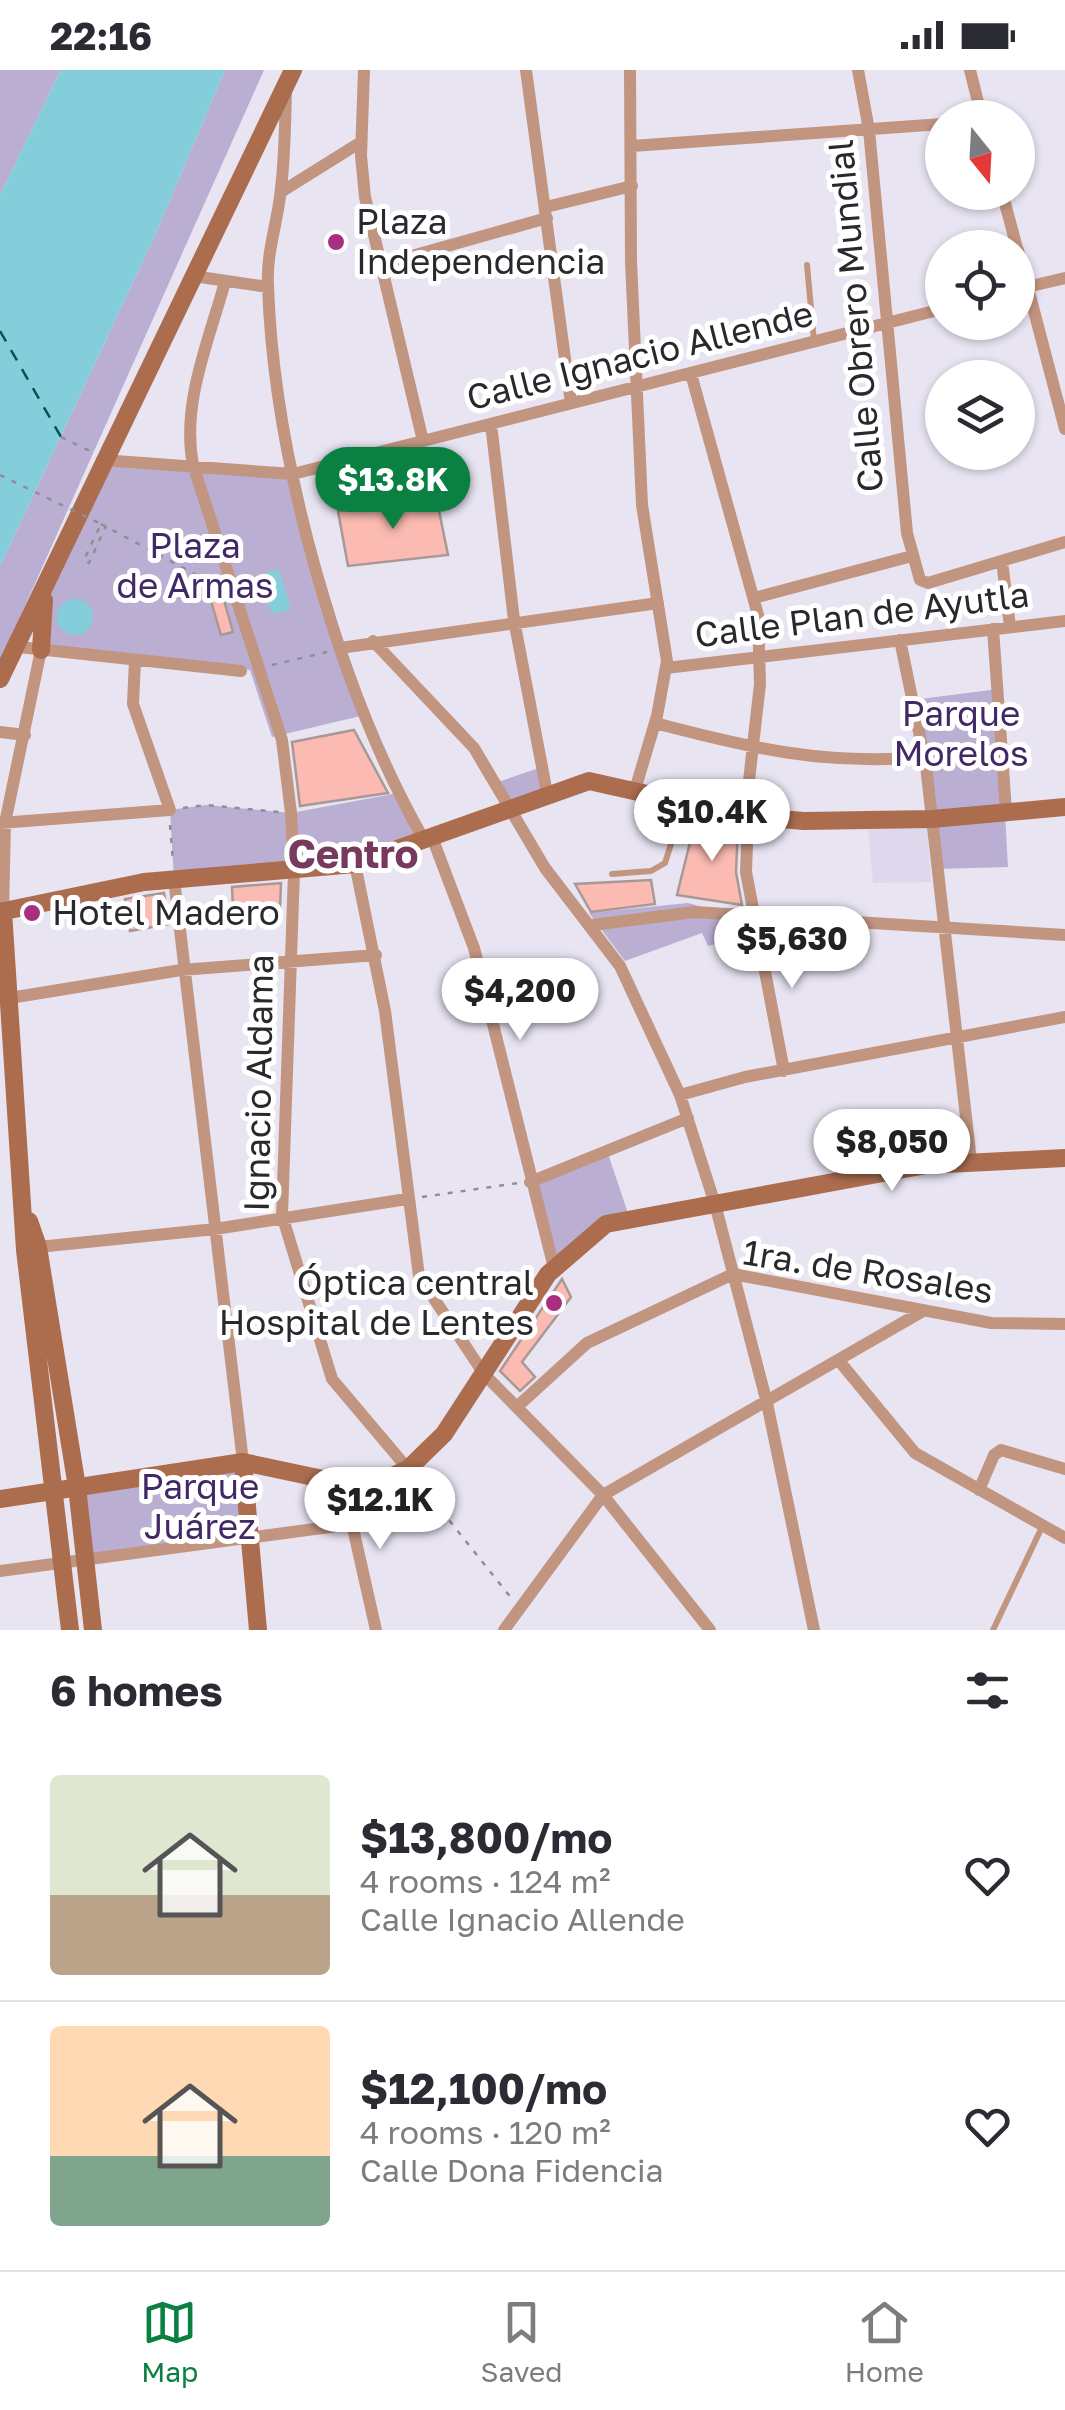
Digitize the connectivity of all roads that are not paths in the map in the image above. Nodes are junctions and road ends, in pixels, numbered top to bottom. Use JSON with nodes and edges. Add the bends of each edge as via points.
{"nodes":[{"id":1,"x":364,"y":70,"type":"edge"},
{"id":2,"x":526,"y":70,"type":"edge"},
{"id":3,"x":630,"y":70,"type":"edge"},
{"id":4,"x":858,"y":70,"type":"edge"},
{"id":5,"x":970,"y":70,"type":"edge"},
{"id":6,"x":290,"y":78,"type":"edge"},
{"id":7,"x":978,"y":100,"type":"edge"},
{"id":8,"x":925,"y":125,"type":"edge"},
{"id":9,"x":869,"y":130,"type":"junction"},
{"id":10,"x":361,"y":142,"type":"junction"},
{"id":11,"x":632,"y":146,"type":"junction"},
{"id":12,"x":632,"y":186,"type":"junction"},
{"id":13,"x":281,"y":192,"type":"junction"},
{"id":14,"x":546,"y":212,"type":"junction"},
{"id":15,"x":383,"y":264,"type":"junction"},
{"id":16,"x":807,"y":265,"type":"dead end"},
{"id":17,"x":194,"y":276,"type":"junction"},
{"id":18,"x":1065,"y":278,"type":"edge"},
{"id":19,"x":225,"y":282,"type":"junction"},
{"id":20,"x":1035,"y":285,"type":"edge"},
{"id":21,"x":268,"y":287,"type":"junction"},
{"id":22,"x":925,"y":313,"type":"edge"},
{"id":23,"x":889,"y":323,"type":"junction"},
{"id":24,"x":1035,"y":331,"type":"edge"},
{"id":25,"x":814,"y":342,"type":"junction"},
{"id":26,"x":691,"y":374,"type":"junction"},
{"id":27,"x":636,"y":387,"type":"junction"},
{"id":28,"x":571,"y":403,"type":"junction"},
{"id":29,"x":491,"y":424,"type":"junction"},
{"id":30,"x":1065,"y":429,"type":"edge"},
{"id":31,"x":424,"y":441,"type":"junction"},
{"id":32,"x":97,"y":456,"type":"junction"},
{"id":33,"x":193,"y":465,"type":"junction"},
{"id":34,"x":293,"y":474,"type":"junction"},
{"id":35,"x":1065,"y":542,"type":"edge"},
{"id":36,"x":912,"y":556,"type":"junction"},
{"id":37,"x":1002,"y":561,"type":"junction"},
{"id":38,"x":45,"y":590,"type":"junction"},
{"id":39,"x":754,"y":598,"type":"junction"},
{"id":40,"x":658,"y":603,"type":"junction"},
{"id":41,"x":514,"y":620,"type":"junction"},
{"id":42,"x":1065,"y":621,"type":"edge"},
{"id":43,"x":1010,"y":627,"type":"junction"},
{"id":44,"x":993,"y":629,"type":"junction"},
{"id":45,"x":900,"y":640,"type":"junction"},
{"id":46,"x":373,"y":641,"type":"junction"},
{"id":47,"x":19,"y":646,"type":"junction"},
{"id":48,"x":340,"y":648,"type":"junction"},
{"id":49,"x":40,"y":650,"type":"junction"},
{"id":50,"x":760,"y":658,"type":"junction"},
{"id":51,"x":135,"y":660,"type":"junction"},
{"id":52,"x":666,"y":668,"type":"junction"},
{"id":53,"x":241,"y":671,"type":"dead end"},
{"id":54,"x":1,"y":679,"type":"edge"},
{"id":55,"x":656,"y":722,"type":"junction"},
{"id":56,"x":0,"y":732,"type":"edge"},
{"id":57,"x":25,"y":735,"type":"junction"},
{"id":58,"x":753,"y":748,"type":"junction"},
{"id":59,"x":924,"y":757,"type":"junction"},
{"id":60,"x":635,"y":790,"type":"junction"},
{"id":61,"x":547,"y":793,"type":"junction"},
{"id":62,"x":684,"y":804,"type":"junction"},
{"id":63,"x":1065,"y":807,"type":"edge"},
{"id":64,"x":509,"y":808,"type":"junction"},
{"id":65,"x":1006,"y":812,"type":"junction"},
{"id":66,"x":746,"y":816,"type":"junction"},
{"id":67,"x":932,"y":818,"type":"junction"},
{"id":68,"x":2,"y":823,"type":"edge"},
{"id":69,"x":428,"y":838,"type":"junction"},
{"id":70,"x":355,"y":864,"type":"junction"},
{"id":71,"x":294,"y":872,"type":"junction"},
{"id":72,"x":612,"y":874,"type":"dead end"},
{"id":73,"x":174,"y":879,"type":"junction"},
{"id":74,"x":2,"y":911,"type":"edge"},
{"id":75,"x":758,"y":918,"type":"junction"},
{"id":76,"x":593,"y":925,"type":"junction"},
{"id":77,"x":944,"y":930,"type":"junction"},
{"id":78,"x":1065,"y":935,"type":"edge"},
{"id":79,"x":376,"y":955,"type":"junction"},
{"id":80,"x":291,"y":962,"type":"junction"},
{"id":81,"x":181,"y":970,"type":"junction"},
{"id":82,"x":10,"y":998,"type":"junction"},
{"id":83,"x":1065,"y":1017,"type":"edge"},
{"id":84,"x":954,"y":1038,"type":"junction"},
{"id":85,"x":784,"y":1071,"type":"junction"},
{"id":86,"x":680,"y":1095,"type":"junction"},
{"id":87,"x":688,"y":1118,"type":"junction"},
{"id":88,"x":1065,"y":1158,"type":"edge"},
{"id":89,"x":971,"y":1161,"type":"junction"},
{"id":90,"x":530,"y":1182,"type":"junction"},
{"id":91,"x":407,"y":1199,"type":"junction"},
{"id":92,"x":715,"y":1204,"type":"junction"},
{"id":93,"x":23,"y":1206,"type":"junction"},
{"id":94,"x":282,"y":1215,"type":"junction"},
{"id":95,"x":214,"y":1228,"type":"junction"},
{"id":96,"x":38,"y":1248,"type":"junction"},
{"id":97,"x":589,"y":1248,"type":"dead end"},
{"id":98,"x":559,"y":1263,"type":"junction"},
{"id":99,"x":733,"y":1274,"type":"junction"},
{"id":100,"x":923,"y":1311,"type":"junction"},
{"id":101,"x":1065,"y":1324,"type":"edge"},
{"id":102,"x":840,"y":1362,"type":"junction"},
{"id":103,"x":484,"y":1374,"type":"junction"},
{"id":104,"x":767,"y":1404,"type":"junction"},
{"id":105,"x":519,"y":1405,"type":"junction"},
{"id":106,"x":242,"y":1462,"type":"junction"},
{"id":107,"x":408,"y":1468,"type":"junction"},
{"id":108,"x":1065,"y":1469,"type":"edge"},
{"id":109,"x":343,"y":1484,"type":"junction"},
{"id":110,"x":77,"y":1487,"type":"junction"},
{"id":111,"x":979,"y":1490,"type":"junction"},
{"id":112,"x":54,"y":1491,"type":"junction"},
{"id":113,"x":603,"y":1495,"type":"junction"},
{"id":114,"x":0,"y":1499,"type":"edge"},
{"id":115,"x":352,"y":1524,"type":"junction"},
{"id":116,"x":1042,"y":1526,"type":"junction"},
{"id":117,"x":1065,"y":1538,"type":"edge"},
{"id":118,"x":250,"y":1539,"type":"junction"},
{"id":119,"x":85,"y":1560,"type":"junction"},
{"id":120,"x":62,"y":1563,"type":"junction"},
{"id":121,"x":0,"y":1571,"type":"edge"},
{"id":122,"x":70,"y":1630,"type":"edge"},
{"id":123,"x":93,"y":1630,"type":"edge"},
{"id":124,"x":258,"y":1630,"type":"edge"},
{"id":125,"x":376,"y":1630,"type":"edge"},
{"id":126,"x":505,"y":1630,"type":"edge"},
{"id":127,"x":710,"y":1630,"type":"edge"},
{"id":128,"x":814,"y":1630,"type":"edge"},
{"id":129,"x":993,"y":1630,"type":"edge"}],
"edges":[{"from":1,"to":10,"type":"street"},
{"from":2,"to":14,"type":"street"},
{"from":3,"to":11,"type":"street"},
{"from":4,"to":9,"type":"street","name":"Calle Obrero Mundial"},
{"from":5,"to":7,"type":"street"},
{"from":6,"to":13,"type":"street"},
{"from":6,"to":17,"type":"street"},
{"from":8,"to":9,"type":"street"},
{"from":9,"to":11,"type":"street"},
{"from":9,"to":23,"type":"street","name":"Calle Obrero Mundial"},
{"from":10,"to":13,"type":"street"},
{"from":10,"to":15,"type":"street","via":[[365,196]]},
{"from":11,"to":12,"type":"street"},
{"from":12,"to":14,"type":"street"},
{"from":12,"to":27,"type":"street"},
{"from":13,"to":21,"type":"street"},
{"from":14,"to":15,"type":"street"},
{"from":14,"to":28,"type":"street"},
{"from":15,"to":31,"type":"street"},
{"from":16,"to":25,"type":"lane"},
{"from":17,"to":19,"type":"street"},
{"from":17,"to":32,"type":"street"},
{"from":18,"to":20,"type":"street"},
{"from":19,"to":21,"type":"street"},
{"from":19,"to":33,"type":"street","name":"Ignacio Aldama","via":[[192,406]]},
{"from":21,"to":34,"type":"street"},
{"from":22,"to":23,"type":"street","name":"Calle Ignacio Allende"},
{"from":23,"to":25,"type":"street","name":"Calle Ignacio Allende"},
{"from":23,"to":36,"type":"street","name":"Calle Obrero Mundial"},
{"from":24,"to":30,"type":"street"},
{"from":25,"to":26,"type":"street","name":"Calle Ignacio Allende"},
{"from":26,"to":27,"type":"street","name":"Calle Ignacio Allende"},
{"from":26,"to":39,"type":"street"},
{"from":27,"to":28,"type":"street","name":"Calle Ignacio Allende"},
{"from":27,"to":40,"type":"street","via":[[642,505]]},
{"from":28,"to":29,"type":"street","name":"Calle Ignacio Allende"},
{"from":29,"to":31,"type":"street","name":"Calle Ignacio Allende"},
{"from":29,"to":41,"type":"street"},
{"from":31,"to":34,"type":"street","name":"Calle Ignacio Allende"},
{"from":32,"to":33,"type":"street","name":"Calle Ignacio Allende"},
{"from":32,"to":38,"type":"street"},
{"from":33,"to":34,"type":"street","name":"Calle Ignacio Allende"},
{"from":33,"to":71,"type":"street","name":"Ignacio Aldama","via":[[282,740]]},
{"from":34,"to":48,"type":"street"},
{"from":35,"to":37,"type":"street"},
{"from":36,"to":37,"type":"street","via":[[926,583]]},
{"from":36,"to":39,"type":"street"},
{"from":37,"to":43,"type":"street"},
{"from":38,"to":47,"type":"street"},
{"from":38,"to":49,"type":"street"},
{"from":39,"to":50,"type":"street"},
{"from":40,"to":41,"type":"street"},
{"from":40,"to":52,"type":"street"},
{"from":41,"to":46,"type":"street"},
{"from":41,"to":61,"type":"street"},
{"from":42,"to":43,"type":"street","name":"Calle Plan de Ayutla"},
{"from":43,"to":44,"type":"street","name":"Calle Plan de Ayutla"},
{"from":44,"to":45,"type":"street","name":"Calle Plan de Ayutla"},
{"from":44,"to":65,"type":"street"},
{"from":45,"to":50,"type":"street","name":"Calle Plan de Ayutla"},
{"from":45,"to":59,"type":"street"},
{"from":46,"to":48,"type":"street"},
{"from":46,"to":64,"type":"street","via":[[465,736]]},
{"from":47,"to":49,"type":"street"},
{"from":47,"to":54,"type":"street"},
{"from":48,"to":69,"type":"street","via":[[398,793]]},
{"from":49,"to":51,"type":"street"},
{"from":49,"to":57,"type":"street"},
{"from":50,"to":52,"type":"street","name":"Calle Plan de Ayutla"},
{"from":50,"to":58,"type":"street"},
{"from":51,"to":53,"type":"street"},
{"from":51,"to":68,"type":"street","via":[[133,704],[170,810]]},
{"from":52,"to":55,"type":"street"},
{"from":55,"to":58,"type":"street"},
{"from":55,"to":60,"type":"street"},
{"from":56,"to":57,"type":"street"},
{"from":57,"to":68,"type":"street"},
{"from":58,"to":59,"type":"street","via":[[844,762]]},
{"from":58,"to":66,"type":"street"},
{"from":59,"to":67,"type":"street"},
{"from":60,"to":61,"type":"street","via":[[589,781]]},
{"from":60,"to":62,"type":"street"},
{"from":61,"to":64,"type":"street"},
{"from":62,"to":66,"type":"street"},
{"from":62,"to":72,"type":"lane","via":[[665,864],[651,872]]},
{"from":63,"to":65,"type":"street"},
{"from":64,"to":69,"type":"street"},
{"from":64,"to":76,"type":"street","via":[[545,868]]},
{"from":65,"to":67,"type":"street"},
{"from":66,"to":67,"type":"street"},
{"from":66,"to":75,"type":"street","via":[[745,866]]},
{"from":67,"to":77,"type":"street"},
{"from":68,"to":74,"type":"street"},
{"from":69,"to":70,"type":"street"},
{"from":69,"to":90,"type":"street","via":[[474,948]]},
{"from":70,"to":71,"type":"street"},
{"from":70,"to":79,"type":"street"},
{"from":71,"to":73,"type":"street"},
{"from":71,"to":80,"type":"street","name":"Ignacio Aldama"},
{"from":73,"to":74,"type":"street"},
{"from":73,"to":81,"type":"street"},
{"from":74,"to":82,"type":"street"},
{"from":75,"to":76,"type":"street","via":[[680,912]]},
{"from":75,"to":77,"type":"street"},
{"from":75,"to":85,"type":"street"},
{"from":76,"to":86,"type":"street","via":[[630,984]]},
{"from":77,"to":78,"type":"street"},
{"from":77,"to":84,"type":"street"},
{"from":79,"to":80,"type":"street"},
{"from":79,"to":91,"type":"street"},
{"from":80,"to":81,"type":"street"},
{"from":80,"to":94,"type":"street","name":"Ignacio Aldama"},
{"from":81,"to":82,"type":"street"},
{"from":81,"to":95,"type":"street"},
{"from":82,"to":93,"type":"street"},
{"from":83,"to":84,"type":"street"},
{"from":84,"to":85,"type":"street"},
{"from":84,"to":89,"type":"street"},
{"from":85,"to":86,"type":"street"},
{"from":86,"to":87,"type":"street"},
{"from":87,"to":90,"type":"street"},
{"from":87,"to":92,"type":"street"},
{"from":88,"to":89,"type":"street"},
{"from":89,"to":92,"type":"street"},
{"from":90,"to":98,"type":"street"},
{"from":91,"to":94,"type":"street"},
{"from":91,"to":103,"type":"street","via":[[419,1276]]},
{"from":92,"to":98,"type":"street","via":[[612,1222]]},
{"from":92,"to":99,"type":"street"},
{"from":93,"to":96,"type":"street"},
{"from":93,"to":112,"type":"street"},
{"from":94,"to":95,"type":"street"},
{"from":94,"to":107,"type":"street","name":"Ignacio Aldama","via":[[332,1379]]},
{"from":95,"to":96,"type":"street"},
{"from":95,"to":106,"type":"street"},
{"from":96,"to":110,"type":"street"},
{"from":97,"to":98,"type":"lane"},
{"from":98,"to":103,"type":"street"},
{"from":99,"to":100,"type":"street","name":"1ra. de Rosales"},
{"from":99,"to":104,"type":"street"},
{"from":99,"to":105,"type":"street","name":"1ra. de Rosales","via":[[587,1344]]},
{"from":100,"to":101,"type":"street","name":"1ra. de Rosales","via":[[1004,1324]]},
{"from":100,"to":102,"type":"street"},
{"from":102,"to":104,"type":"street"},
{"from":102,"to":111,"type":"street","via":[[915,1453]]},
{"from":103,"to":105,"type":"street"},
{"from":103,"to":107,"type":"street","via":[[454,1421]]},
{"from":104,"to":113,"type":"street"},
{"from":104,"to":128,"type":"street"},
{"from":105,"to":113,"type":"street"},
{"from":106,"to":109,"type":"street"},
{"from":106,"to":110,"type":"street"},
{"from":106,"to":118,"type":"street"},
{"from":107,"to":109,"type":"street","via":[[377,1484]]},
{"from":108,"to":111,"type":"street","via":[[1002,1450]]},
{"from":109,"to":115,"type":"street"},
{"from":110,"to":112,"type":"street"},
{"from":110,"to":119,"type":"street"},
{"from":111,"to":116,"type":"street"},
{"from":112,"to":114,"type":"street"},
{"from":112,"to":120,"type":"street"},
{"from":113,"to":126,"type":"street"},
{"from":113,"to":127,"type":"street"},
{"from":115,"to":118,"type":"street"},
{"from":115,"to":125,"type":"street"},
{"from":116,"to":117,"type":"street"},
{"from":116,"to":129,"type":"lane"},
{"from":118,"to":119,"type":"street"},
{"from":118,"to":124,"type":"street"},
{"from":119,"to":120,"type":"street"},
{"from":119,"to":123,"type":"street"},
{"from":120,"to":121,"type":"street"},
{"from":120,"to":122,"type":"street"}]}
